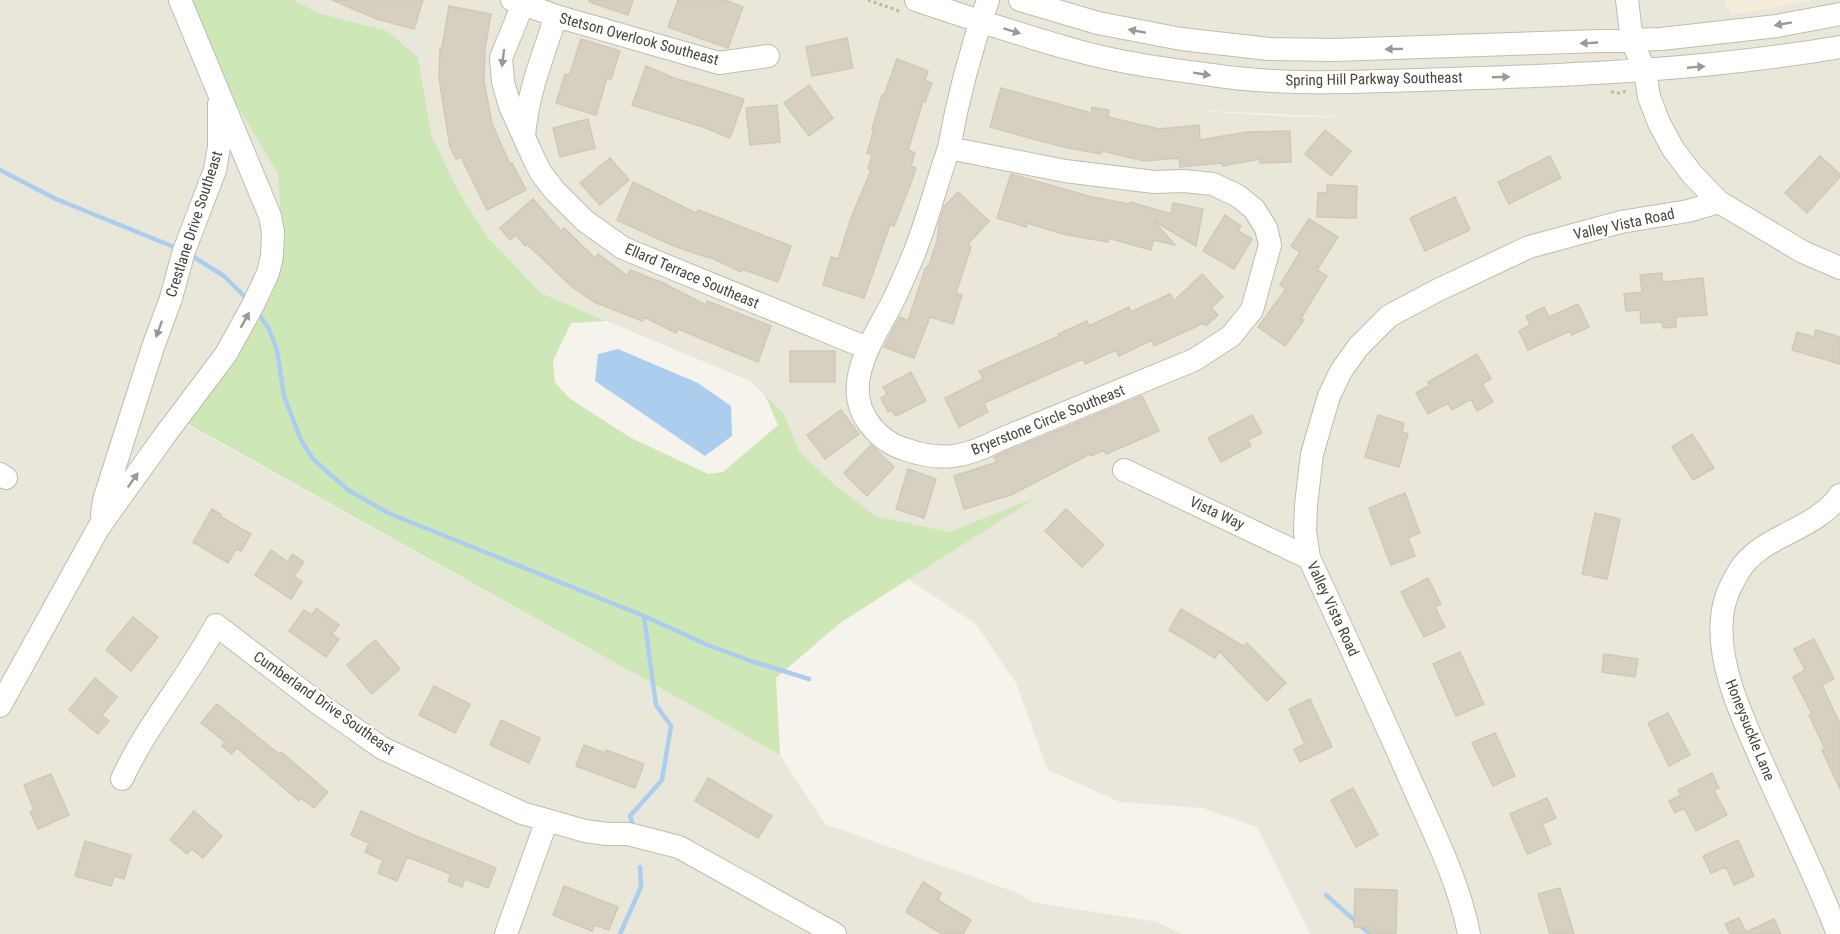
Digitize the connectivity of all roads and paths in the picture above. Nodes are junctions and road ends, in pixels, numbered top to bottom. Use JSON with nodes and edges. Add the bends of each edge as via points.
{"nodes":[{"id":1,"x":180,"y":0,"type":"edge"},
{"id":2,"x":916,"y":0,"type":"edge"},
{"id":3,"x":988,"y":0,"type":"edge"},
{"id":4,"x":1020,"y":0,"type":"edge"},
{"id":5,"x":1627,"y":0,"type":"edge"},
{"id":6,"x":517,"y":2,"type":"edge"},
{"id":7,"x":1835,"y":9,"type":"edge"},
{"id":8,"x":556,"y":16,"type":"junction"},
{"id":9,"x":981,"y":22,"type":"junction"},
{"id":10,"x":1632,"y":41,"type":"junction"},
{"id":11,"x":1839,"y":47,"type":"edge"},
{"id":12,"x":768,"y":56,"type":"dead end"},
{"id":13,"x":211,"y":71,"type":"junction"},
{"id":14,"x":1645,"y":71,"type":"junction"},
{"id":15,"x":524,"y":138,"type":"junction"},
{"id":16,"x":949,"y":148,"type":"junction"},
{"id":17,"x":1719,"y":202,"type":"junction"},
{"id":18,"x":1840,"y":266,"type":"edge"},
{"id":19,"x":867,"y":348,"type":"junction"},
{"id":20,"x":1124,"y":470,"type":"dead end"},
{"id":21,"x":1840,"y":495,"type":"edge"},
{"id":22,"x":99,"y":527,"type":"junction"},
{"id":23,"x":1309,"y":558,"type":"junction"},
{"id":24,"x":0,"y":706,"type":"edge"},
{"id":25,"x":122,"y":779,"type":"dead end"},
{"id":26,"x":547,"y":820,"type":"junction"},
{"id":27,"x":506,"y":934,"type":"edge"},
{"id":28,"x":834,"y":934,"type":"edge"},
{"id":29,"x":1469,"y":934,"type":"edge"},
{"id":30,"x":1838,"y":934,"type":"edge"}],
"edges":[{"from":1,"to":13,"type":"street"},
{"from":2,"to":9,"type":"street","name":"Spring Hill Parkway Southeast"},
{"from":3,"to":9,"type":"street"},
{"from":10,"to":4,"type":"street","name":"Spring Hill Parkway Southeast","one_way":true,"via":[[1269,49],[1181,39],[1098,23]]},
{"from":5,"to":10,"type":"street"},
{"from":6,"to":8,"type":"street","name":"Stetson Overlook Southeast"},
{"from":6,"to":15,"type":"street","name":"Ellard Terrace Southeast","one_way":true,"via":[[501,58],[503,82]]},
{"from":7,"to":10,"type":"street","name":"Spring Hill Parkway Southeast","one_way":true,"via":[[1777,26]]},
{"from":7,"to":11,"type":"street"},
{"from":8,"to":12,"type":"street","name":"Stetson Overlook Southeast","via":[[719,63]]},
{"from":8,"to":15,"type":"street","via":[[532,87]]},
{"from":9,"to":14,"type":"street","name":"Spring Hill Parkway Southeast","one_way":true,"via":[[1137,64],[1272,81]]},
{"from":9,"to":16,"type":"street","via":[[958,98]]},
{"from":10,"to":14,"type":"street"},
{"from":14,"to":11,"type":"street","name":"Spring Hill Parkway Southeast","one_way":true},
{"from":13,"to":22,"type":"street","name":"Crestlane Drive Southeast","one_way":true,"via":[[220,109],[215,170],[184,251],[104,500]]},
{"from":22,"to":13,"type":"street","name":"Crestlane Drive Southeast","one_way":true,"via":[[226,354],[268,273],[274,243],[270,216]]},
{"from":14,"to":17,"type":"street","via":[[1655,115],[1673,149]]},
{"from":15,"to":19,"type":"street","name":"Ellard Terrace Southeast","via":[[555,191],[585,221],[623,249]]},
{"from":16,"to":19,"type":"street","name":"Bryerstone Circle Southeast","via":[[916,249]]},
{"from":16,"to":19,"type":"street","name":"Bryerstone Circle Southeast","via":[[1065,171],[1154,182],[1213,184],[1238,196],[1254,209],[1266,228],[1270,245],[1252,310],[1232,336],[1194,360],[961,456],[920,455],[897,447],[877,433],[861,414],[858,396]]},
{"from":17,"to":18,"type":"street","via":[[1803,252]]},
{"from":17,"to":23,"type":"street","name":"Valley Vista Road","via":[[1621,222],[1529,247],[1389,316],[1358,347],[1329,396],[1311,464],[1305,532]]},
{"from":20,"to":23,"type":"street","name":"Vista Way"},
{"from":21,"to":30,"type":"street","name":"Honeysuckle Lane","via":[[1821,516],[1765,547],[1743,566],[1721,619],[1726,667],[1741,715]]},
{"from":22,"to":24,"type":"street","name":"Crestlane Drive Southeast"},
{"from":23,"to":29,"type":"street","name":"Valley Vista Road","via":[[1439,844]]},
{"from":25,"to":26,"type":"street","name":"Cumberland Drive Southeast","via":[[131,758],[216,625],[382,748],[522,813]]},
{"from":26,"to":27,"type":"street"},
{"from":26,"to":28,"type":"street","name":"Cumberland Drive Southeast","via":[[585,831],[628,834],[679,847]]}]}
